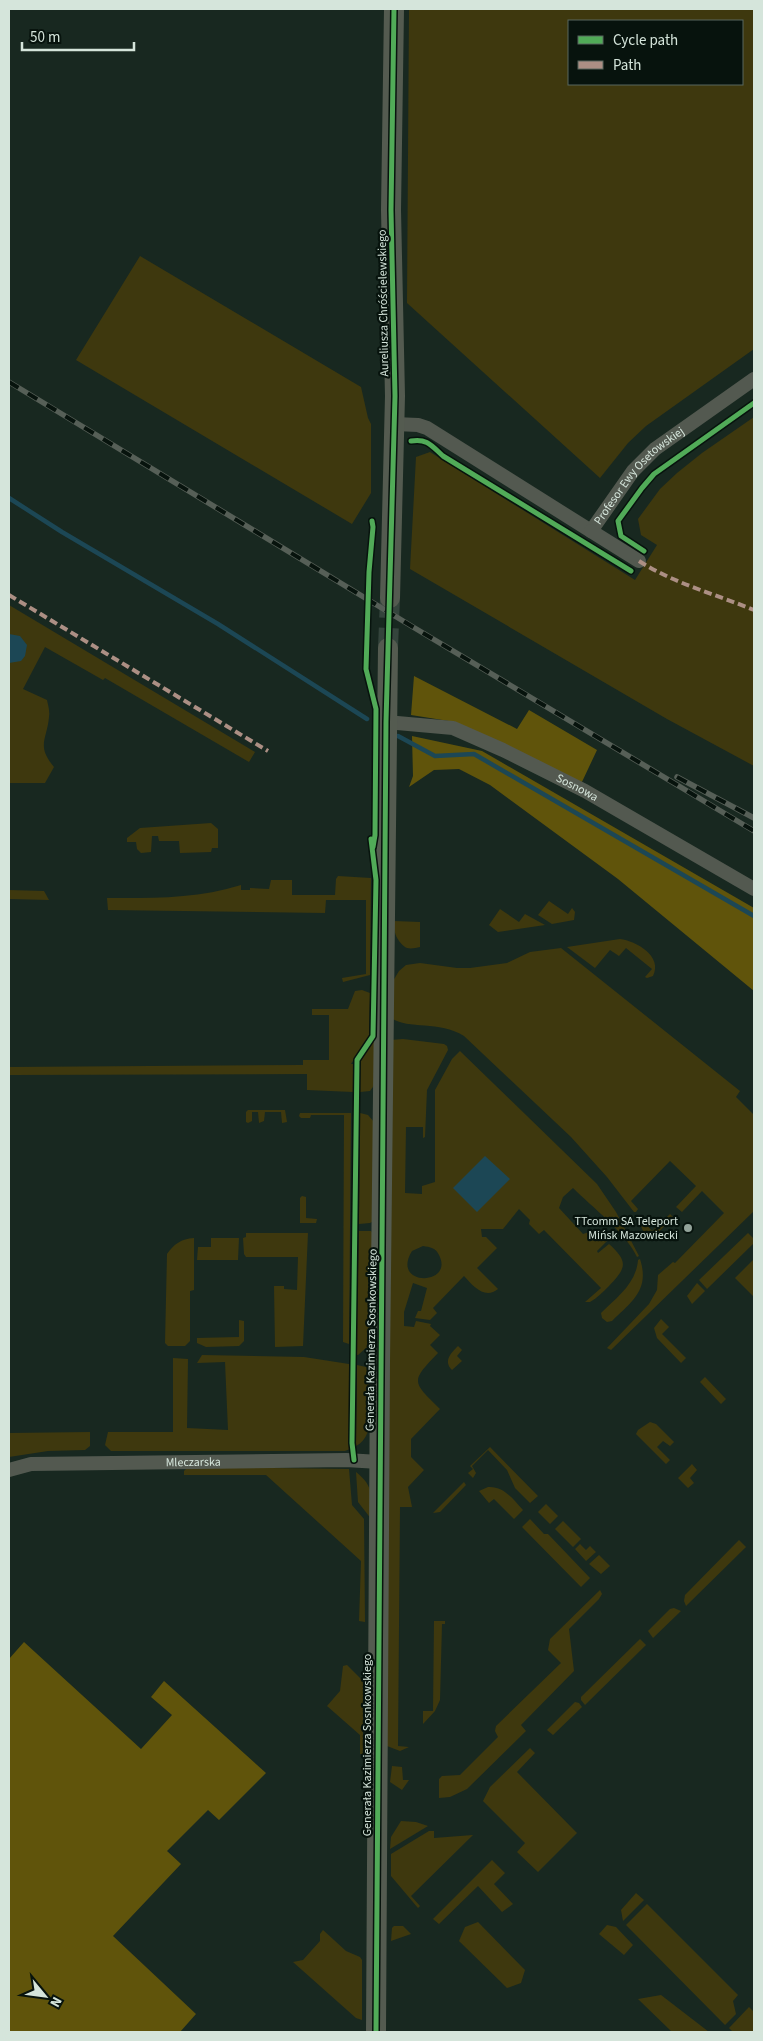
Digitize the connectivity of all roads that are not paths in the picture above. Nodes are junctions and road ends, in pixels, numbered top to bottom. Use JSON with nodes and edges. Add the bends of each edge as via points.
{"nodes":[{"id":1,"x":394,"y":9,"type":"edge"},
{"id":2,"x":754,"y":379,"type":"edge"},
{"id":3,"x":394,"y":424,"type":"junction"},
{"id":4,"x":591,"y":531,"type":"junction"},
{"id":5,"x":639,"y":561,"type":"dead end"},
{"id":6,"x":390,"y":598,"type":"tunnel mouth"},
{"id":7,"x":388,"y":648,"type":"tunnel mouth"},
{"id":8,"x":386,"y":722,"type":"junction"},
{"id":9,"x":754,"y":888,"type":"edge"},
{"id":10,"x":380,"y":1462,"type":"junction"},
{"id":11,"x":9,"y":1470,"type":"edge"},
{"id":12,"x":376,"y":2032,"type":"edge"}],
"edges":[{"from":1,"to":3,"type":"street","name":"Aureliusza Chróścielewskiego","via":[[391,210]]},
{"from":2,"to":4,"type":"street","name":"Profesor Ewy Osetowskiej","via":[[655,449],[633,471]]},
{"from":3,"to":4,"type":"street","name":"Profesor Ewy Osetowskiej","via":[[418,425],[433,431]]},
{"from":3,"to":6,"type":"street","name":"Aureliusza Chróścielewskiego"},
{"from":4,"to":5,"type":"street"},
{"from":7,"to":8,"type":"street","name":"Generała Kazimierza Sosnkowskiego"},
{"from":8,"to":9,"type":"street","name":"Sosnowa","via":[[453,728],[503,750],[585,791]]},
{"from":8,"to":10,"type":"street","name":"Generała Kazimierza Sosnkowskiego"},
{"from":10,"to":11,"type":"street","name":"Mleczarska","via":[[30,1464]]},
{"from":10,"to":12,"type":"street","name":"Generała Kazimierza Sosnkowskiego"}]}
